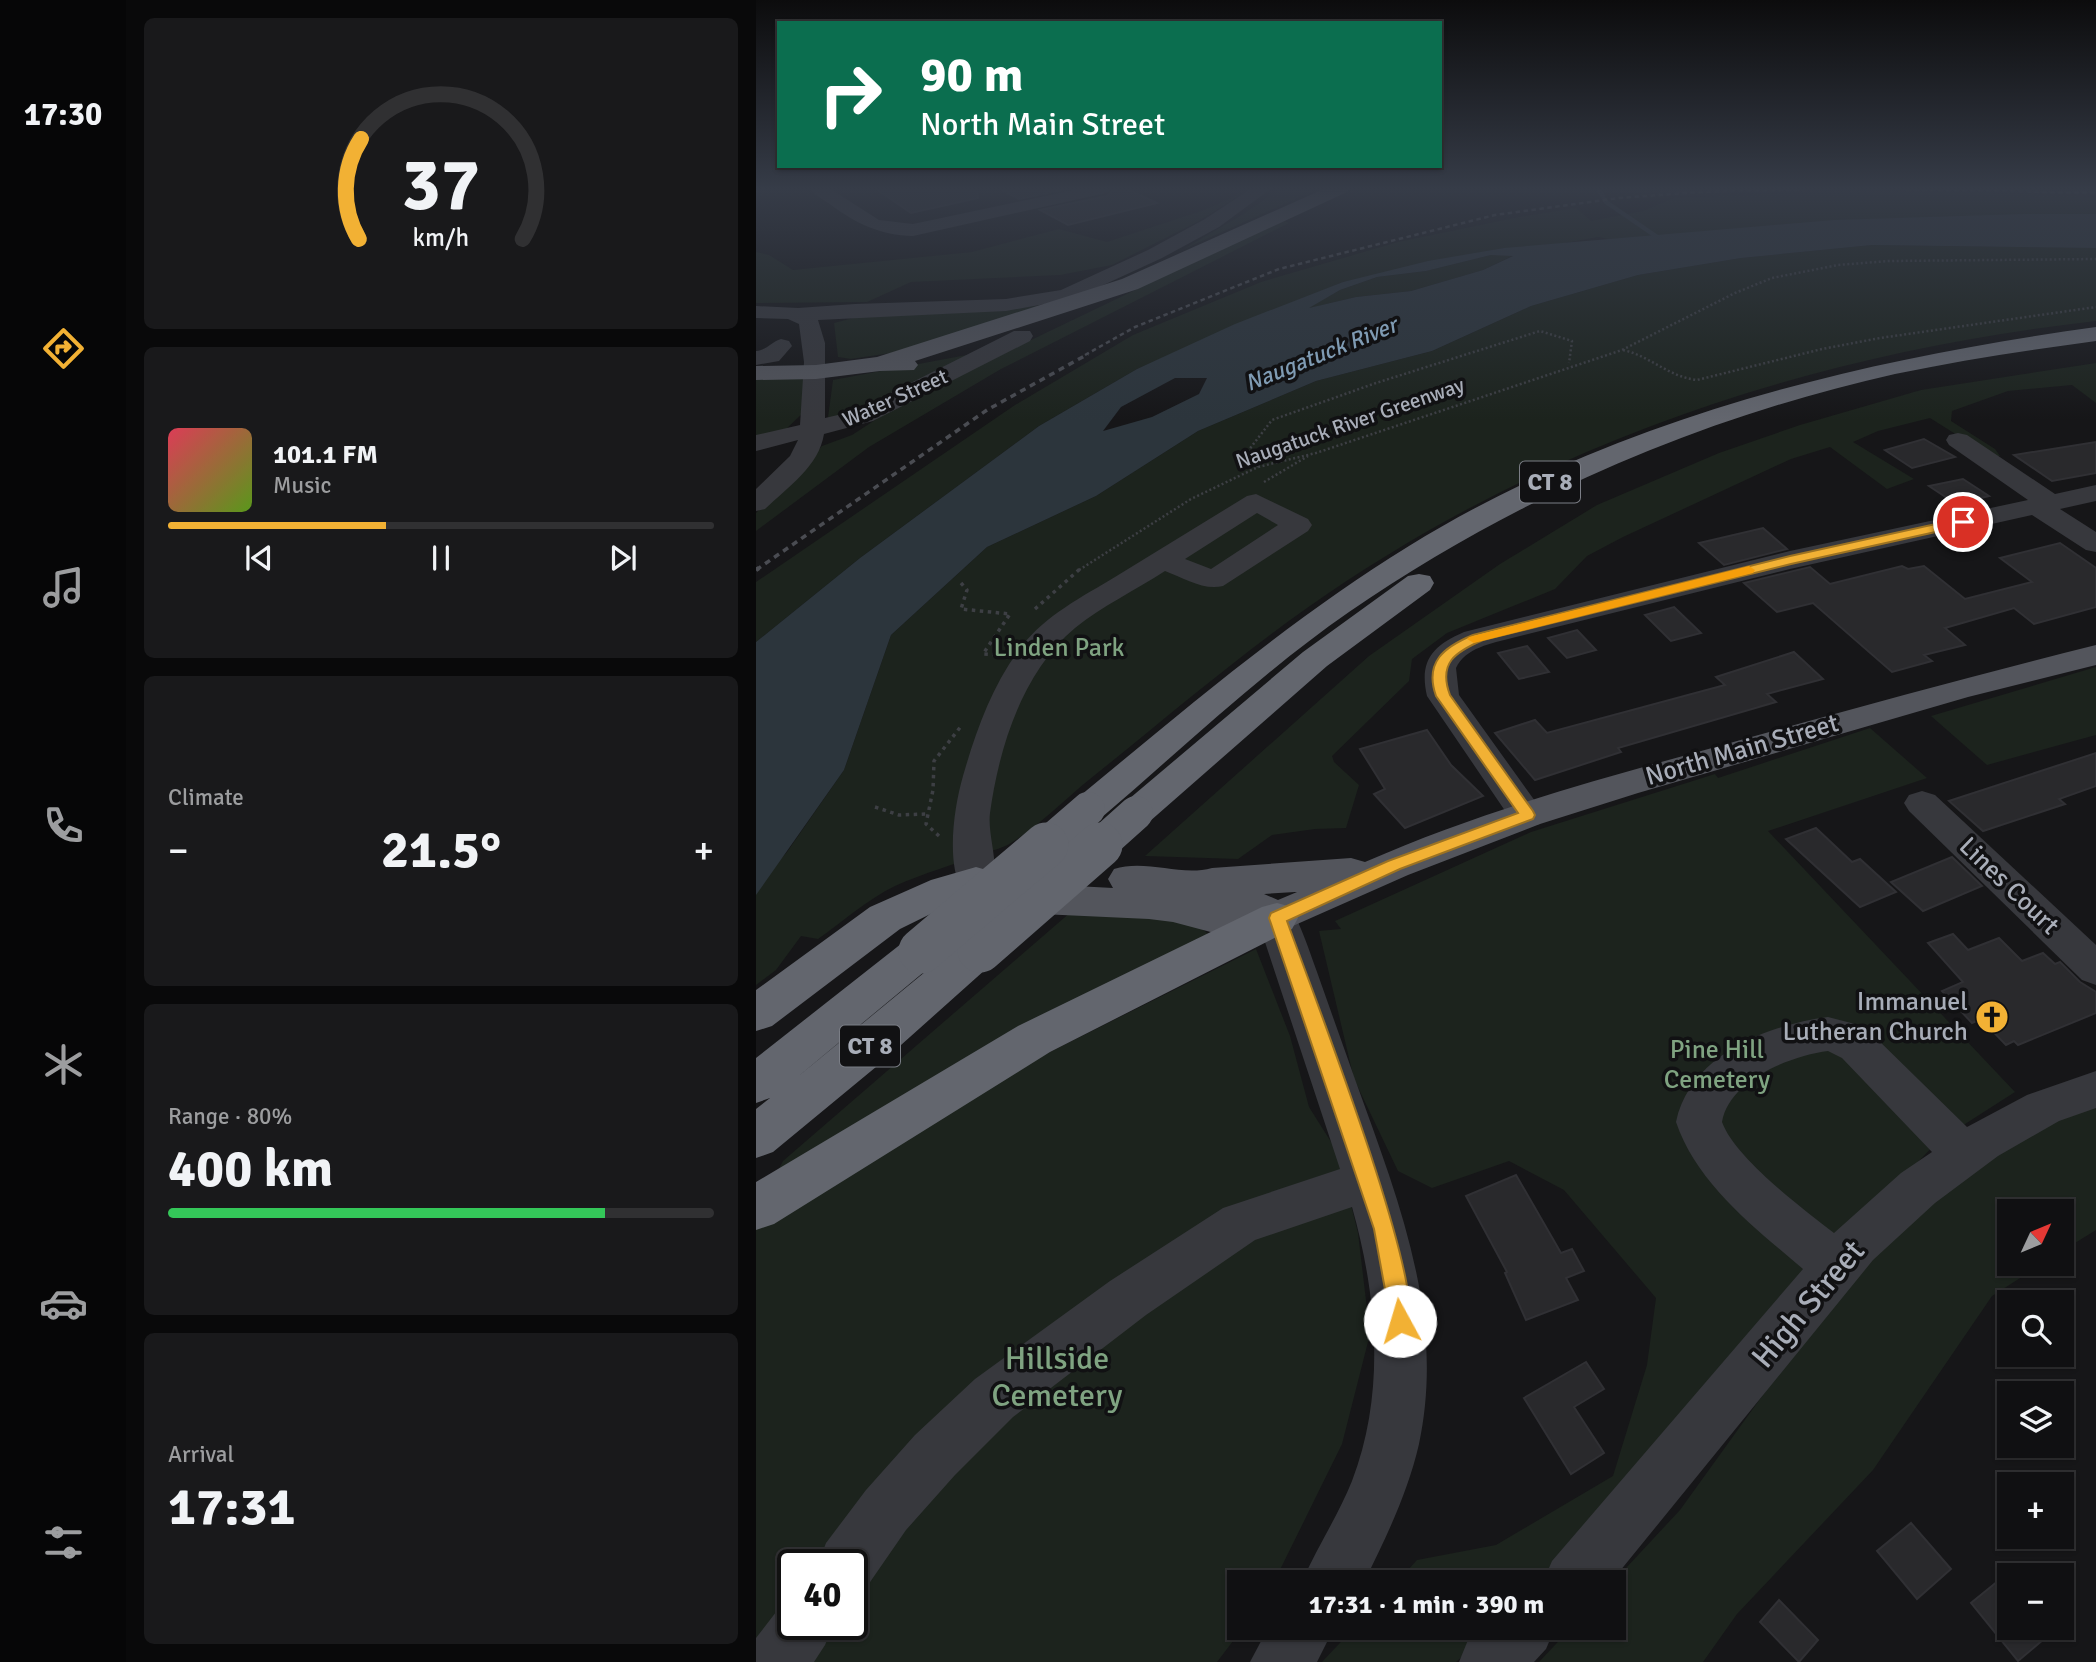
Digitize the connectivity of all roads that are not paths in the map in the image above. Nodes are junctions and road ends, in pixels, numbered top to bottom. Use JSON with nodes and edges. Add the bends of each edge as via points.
{"nodes":[{"id":1,"x":1126,"y":266,"type":"edge"},
{"id":2,"x":1171,"y":266,"type":"edge"},
{"id":3,"x":1130,"y":284,"type":"junction"},
{"id":4,"x":756,"y":312,"type":"edge"},
{"id":5,"x":796,"y":315,"type":"junction"},
{"id":6,"x":1022,"y":336,"type":"junction"},
{"id":7,"x":2091,"y":342,"type":"edge"},
{"id":8,"x":782,"y":346,"type":"dead end"},
{"id":9,"x":756,"y":358,"type":"edge"},
{"id":10,"x":880,"y":364,"type":"junction"},
{"id":11,"x":816,"y":372,"type":"junction"},
{"id":12,"x":756,"y":373,"type":"edge"},
{"id":13,"x":811,"y":431,"type":"junction"},
{"id":14,"x":1958,"y":440,"type":"dead end"},
{"id":15,"x":756,"y":443,"type":"edge"},
{"id":16,"x":2096,"y":493,"type":"edge"},
{"id":17,"x":756,"y":503,"type":"edge"},
{"id":18,"x":2044,"y":504,"type":"junction"},
{"id":19,"x":2096,"y":544,"type":"edge"},
{"id":20,"x":1163,"y":560,"type":"dead end"},
{"id":21,"x":2096,"y":655,"type":"edge"},
{"id":22,"x":1922,"y":803,"type":"dead end"},
{"id":23,"x":1527,"y":815,"type":"junction"},
{"id":24,"x":1394,"y":865,"type":"junction"},
{"id":25,"x":976,"y":881,"type":"junction"},
{"id":26,"x":1188,"y":882,"type":"junction"},
{"id":27,"x":1277,"y":918,"type":"junction"},
{"id":28,"x":2096,"y":969,"type":"edge"},
{"id":29,"x":756,"y":1014,"type":"edge"},
{"id":30,"x":756,"y":1084,"type":"edge"},
{"id":31,"x":2096,"y":1089,"type":"edge"},
{"id":32,"x":756,"y":1136,"type":"edge"},
{"id":33,"x":1965,"y":1155,"type":"junction"},
{"id":34,"x":1346,"y":1188,"type":"dead end"},
{"id":35,"x":756,"y":1208,"type":"edge"},
{"id":36,"x":1838,"y":1267,"type":"junction"},
{"id":37,"x":858,"y":1549,"type":"edge"},
{"id":38,"x":1338,"y":1570,"type":"edge"},
{"id":39,"x":1583,"y":1570,"type":"edge"},
{"id":40,"x":792,"y":1640,"type":"edge"},
{"id":41,"x":1296,"y":1640,"type":"edge"},
{"id":42,"x":1513,"y":1640,"type":"edge"},
{"id":43,"x":776,"y":1662,"type":"edge"},
{"id":44,"x":1282,"y":1662,"type":"edge"},
{"id":45,"x":1490,"y":1662,"type":"edge"}],
"edges":[{"from":1,"to":5,"type":"street","via":[[1066,295],[1013,305]]},
{"from":2,"to":3,"type":"main road"},
{"from":3,"to":6,"type":"main road"},
{"from":3,"to":10,"type":"main road"},
{"from":4,"to":5,"type":"street"},
{"from":5,"to":11,"type":"street","via":[[811,324]]},
{"from":6,"to":10,"type":"main road","via":[[922,362]]},
{"from":6,"to":13,"type":"street","name":"Water Street","via":[[864,416]]},
{"from":7,"to":30,"type":"highway","number":"CT 8","bridge":true,"via":[[2034,341],[1874,371],[1768,399],[1661,434],[1555,480],[1447,536],[1336,607],[1221,698]]},
{"from":7,"to":32,"type":"highway","number":"CT 8","bridge":true,"via":[[1908,378],[1693,443],[1587,488],[1480,545],[1373,615],[1286,683],[866,1049]]},
{"from":8,"to":9,"type":"street","via":[[771,356]]},
{"from":10,"to":11,"type":"main road"},
{"from":11,"to":12,"type":"main road"},
{"from":11,"to":13,"type":"street"},
{"from":13,"to":15,"type":"street"},
{"from":13,"to":17,"type":"street","name":"Water Street","via":[[804,456]]},
{"from":14,"to":18,"type":"street"},
{"from":16,"to":18,"type":"street"},
{"from":18,"to":19,"type":"street"},
{"from":18,"to":23,"type":"street","via":[[1790,560],[1501,631],[1458,646],[1438,667],[1443,696]]},
{"from":20,"to":25,"type":"street","via":[[1065,621],[1047,636],[1021,671],[993,731],[975,795],[971,821]]},
{"from":21,"to":23,"type":"main road","name":"North Main Street","via":[[1943,693]]},
{"from":22,"to":28,"type":"street","name":"Lines Court"},
{"from":23,"to":24,"type":"main road","name":"North Main Street"},
{"from":24,"to":26,"type":"main road","name":"North Main Street","via":[[1295,878]]},
{"from":24,"to":27,"type":"main road","name":"North Main Street"},
{"from":25,"to":26,"type":"main road","via":[[1035,876]]},
{"from":25,"to":27,"type":"main road","name":"North Main Street","via":[[1006,897],[1149,904],[1237,924]]},
{"from":25,"to":29,"type":"highway","via":[[885,918]]},
{"from":26,"to":27,"type":"main road","via":[[1244,900]]},
{"from":27,"to":35,"type":"highway","via":[[1034,1039]]},
{"from":27,"to":38,"type":"street","via":[[1385,1229],[1399,1299],[1401,1363],[1395,1426],[1375,1491]]},
{"from":31,"to":33,"type":"street","name":"High Street","via":[[2043,1108]]},
{"from":33,"to":36,"type":"street","name":"High Street","via":[[1918,1188],[1856,1244]]},
{"from":33,"to":36,"type":"street","via":[[1857,1046],[1839,1035],[1814,1036],[1782,1047],[1721,1079],[1701,1108],[1699,1124],[1707,1143],[1764,1204]]},
{"from":34,"to":37,"type":"street","via":[[1240,1223],[1128,1298],[994,1398],[935,1455]]},
{"from":36,"to":39,"type":"street","name":"High Street"},
{"from":40,"to":43,"type":"street"},
{"from":41,"to":44,"type":"street"},
{"from":42,"to":45,"type":"street"}]}
